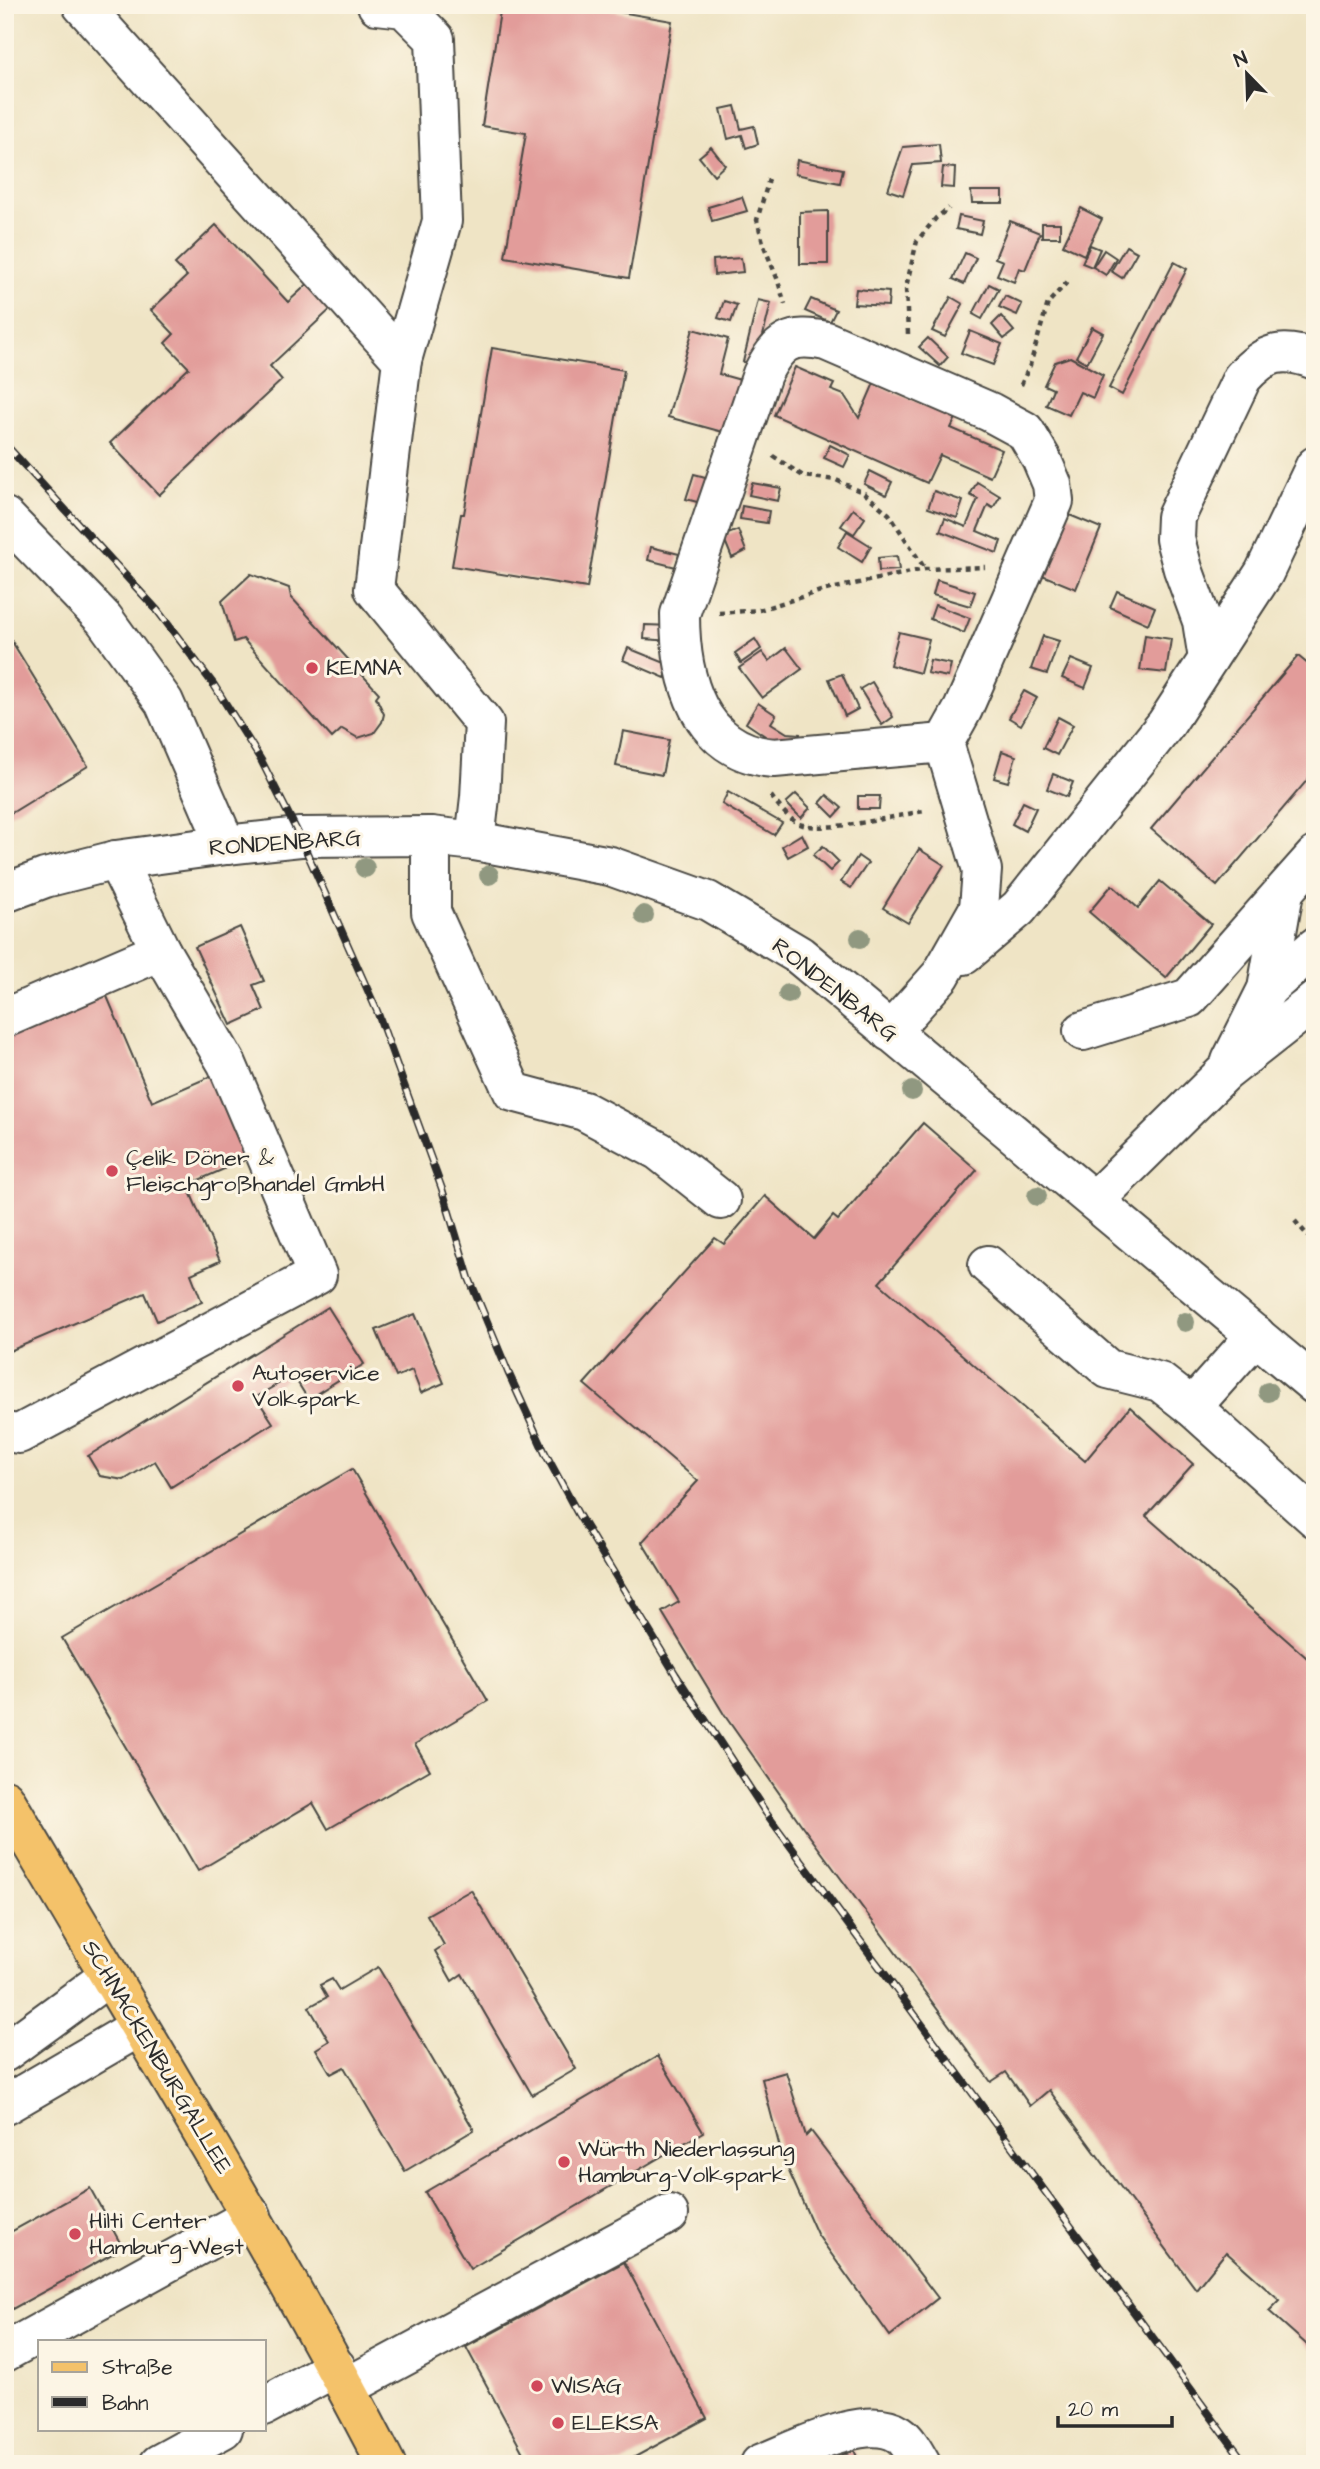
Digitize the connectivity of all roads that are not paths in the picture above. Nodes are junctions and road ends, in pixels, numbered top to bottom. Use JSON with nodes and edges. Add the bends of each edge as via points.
{"nodes":[{"id":1,"x":82,"y":5,"type":"edge"},
{"id":2,"x":377,"y":5,"type":"edge"},
{"id":3,"x":402,"y":360,"type":"junction"},
{"id":4,"x":1315,"y":360,"type":"edge"},
{"id":5,"x":1315,"y":466,"type":"edge"},
{"id":6,"x":5,"y":517,"type":"edge"},
{"id":7,"x":1208,"y":659,"type":"junction"},
{"id":8,"x":944,"y":743,"type":"junction"},
{"id":9,"x":431,"y":836,"type":"junction"},
{"id":10,"x":475,"y":841,"type":"junction"},
{"id":11,"x":226,"y":845,"type":"junction"},
{"id":12,"x":1315,"y":856,"type":"edge"},
{"id":13,"x":116,"y":860,"type":"junction"},
{"id":14,"x":1284,"y":892,"type":"junction"},
{"id":15,"x":5,"y":893,"type":"edge"},
{"id":16,"x":1315,"y":947,"type":"edge"},
{"id":17,"x":161,"y":951,"type":"junction"},
{"id":18,"x":941,"y":975,"type":"junction"},
{"id":19,"x":1267,"y":989,"type":"junction"},
{"id":20,"x":1315,"y":1001,"type":"edge"},
{"id":21,"x":5,"y":1018,"type":"edge"},
{"id":22,"x":1083,"y":1031,"type":"dead end"},
{"id":23,"x":890,"y":1032,"type":"junction"},
{"id":24,"x":1225,"y":1072,"type":"junction"},
{"id":25,"x":721,"y":1200,"type":"dead end"},
{"id":26,"x":1095,"y":1200,"type":"junction"},
{"id":27,"x":988,"y":1265,"type":"dead end"},
{"id":28,"x":1256,"y":1335,"type":"junction"},
{"id":29,"x":1315,"y":1385,"type":"edge"},
{"id":30,"x":1192,"y":1407,"type":"junction"},
{"id":31,"x":5,"y":1432,"type":"edge"},
{"id":32,"x":1315,"y":1518,"type":"edge"},
{"id":33,"x":5,"y":1799,"type":"edge"},
{"id":34,"x":109,"y":1976,"type":"junction"},
{"id":35,"x":139,"y":2026,"type":"junction"},
{"id":36,"x":5,"y":2052,"type":"edge"},
{"id":37,"x":5,"y":2105,"type":"edge"},
{"id":38,"x":669,"y":2214,"type":"dead end"},
{"id":39,"x":252,"y":2216,"type":"junction"},
{"id":40,"x":5,"y":2352,"type":"edge"},
{"id":41,"x":342,"y":2377,"type":"junction"},
{"id":42,"x":266,"y":2405,"type":"edge"},
{"id":43,"x":221,"y":2430,"type":"edge"},
{"id":44,"x":159,"y":2464,"type":"edge"},
{"id":45,"x":386,"y":2464,"type":"edge"},
{"id":46,"x":760,"y":2464,"type":"edge"},
{"id":47,"x":921,"y":2464,"type":"edge"}],
"edges":[{"from":1,"to":3,"type":"street"},
{"from":2,"to":3,"type":"street","via":[[404,8],[435,39],[442,221]]},
{"from":3,"to":10,"type":"street","via":[[374,589],[484,723]]},
{"from":4,"to":7,"type":"street","via":[[1296,353],[1276,353],[1257,362],[1242,378],[1176,517],[1175,540],[1202,621]]},
{"from":5,"to":7,"type":"street","via":[[1264,573]]},
{"from":6,"to":11,"type":"street","via":[[104,620],[164,702]]},
{"from":7,"to":18,"type":"street","via":[[1166,724],[1018,908]]},
{"from":8,"to":8,"type":"street","via":[[1054,501],[1052,484],[1024,430],[826,341],[805,337],[785,342],[762,374],[680,614],[685,674],[697,705],[715,731],[735,748],[755,756]]},
{"from":8,"to":18,"type":"street","via":[[982,870],[979,908]]},
{"from":9,"to":10,"type":"street","name":"RONDENBARG"},
{"from":9,"to":11,"type":"street","name":"RONDENBARG","via":[[300,837]]},
{"from":9,"to":25,"type":"street","via":[[431,912],[513,1093],[584,1111],[659,1151]]},
{"from":10,"to":23,"type":"street","name":"RONDENBARG","via":[[610,866],[708,901],[799,955]]},
{"from":11,"to":13,"type":"street","name":"RONDENBARG"},
{"from":12,"to":14,"type":"street"},
{"from":13,"to":15,"type":"street","name":"RONDENBARG"},
{"from":13,"to":17,"type":"street"},
{"from":14,"to":19,"type":"street"},
{"from":14,"to":22,"type":"street","via":[[1189,998]]},
{"from":16,"to":19,"type":"street"},
{"from":17,"to":21,"type":"street"},
{"from":17,"to":31,"type":"street","via":[[227,1063],[317,1275],[19,1433]]},
{"from":18,"to":23,"type":"street"},
{"from":19,"to":24,"type":"street"},
{"from":20,"to":24,"type":"street"},
{"from":23,"to":26,"type":"street","name":"RONDENBARG"},
{"from":24,"to":26,"type":"street"},
{"from":26,"to":28,"type":"street","name":"RONDENBARG"},
{"from":27,"to":30,"type":"street","via":[[1108,1369],[1160,1382]]},
{"from":28,"to":29,"type":"street","name":"RONDENBARG"},
{"from":28,"to":30,"type":"street"},
{"from":30,"to":32,"type":"street"},
{"from":33,"to":34,"type":"main road","name":"SCHNACKENBURGALLEE"},
{"from":34,"to":35,"type":"main road","name":"SCHNACKENBURGALLEE"},
{"from":34,"to":36,"type":"street"},
{"from":35,"to":37,"type":"street"},
{"from":35,"to":39,"type":"main road","name":"SCHNACKENBURGALLEE"},
{"from":38,"to":41,"type":"street"},
{"from":39,"to":40,"type":"street"},
{"from":39,"to":41,"type":"main road","name":"SCHNACKENBURGALLEE"},
{"from":41,"to":42,"type":"street"},
{"from":41,"to":45,"type":"main road","name":"SCHNACKENBURGALLEE"},
{"from":43,"to":44,"type":"street"},
{"from":46,"to":47,"type":"street","via":[[846,2431],[886,2428],[901,2435]]}]}
